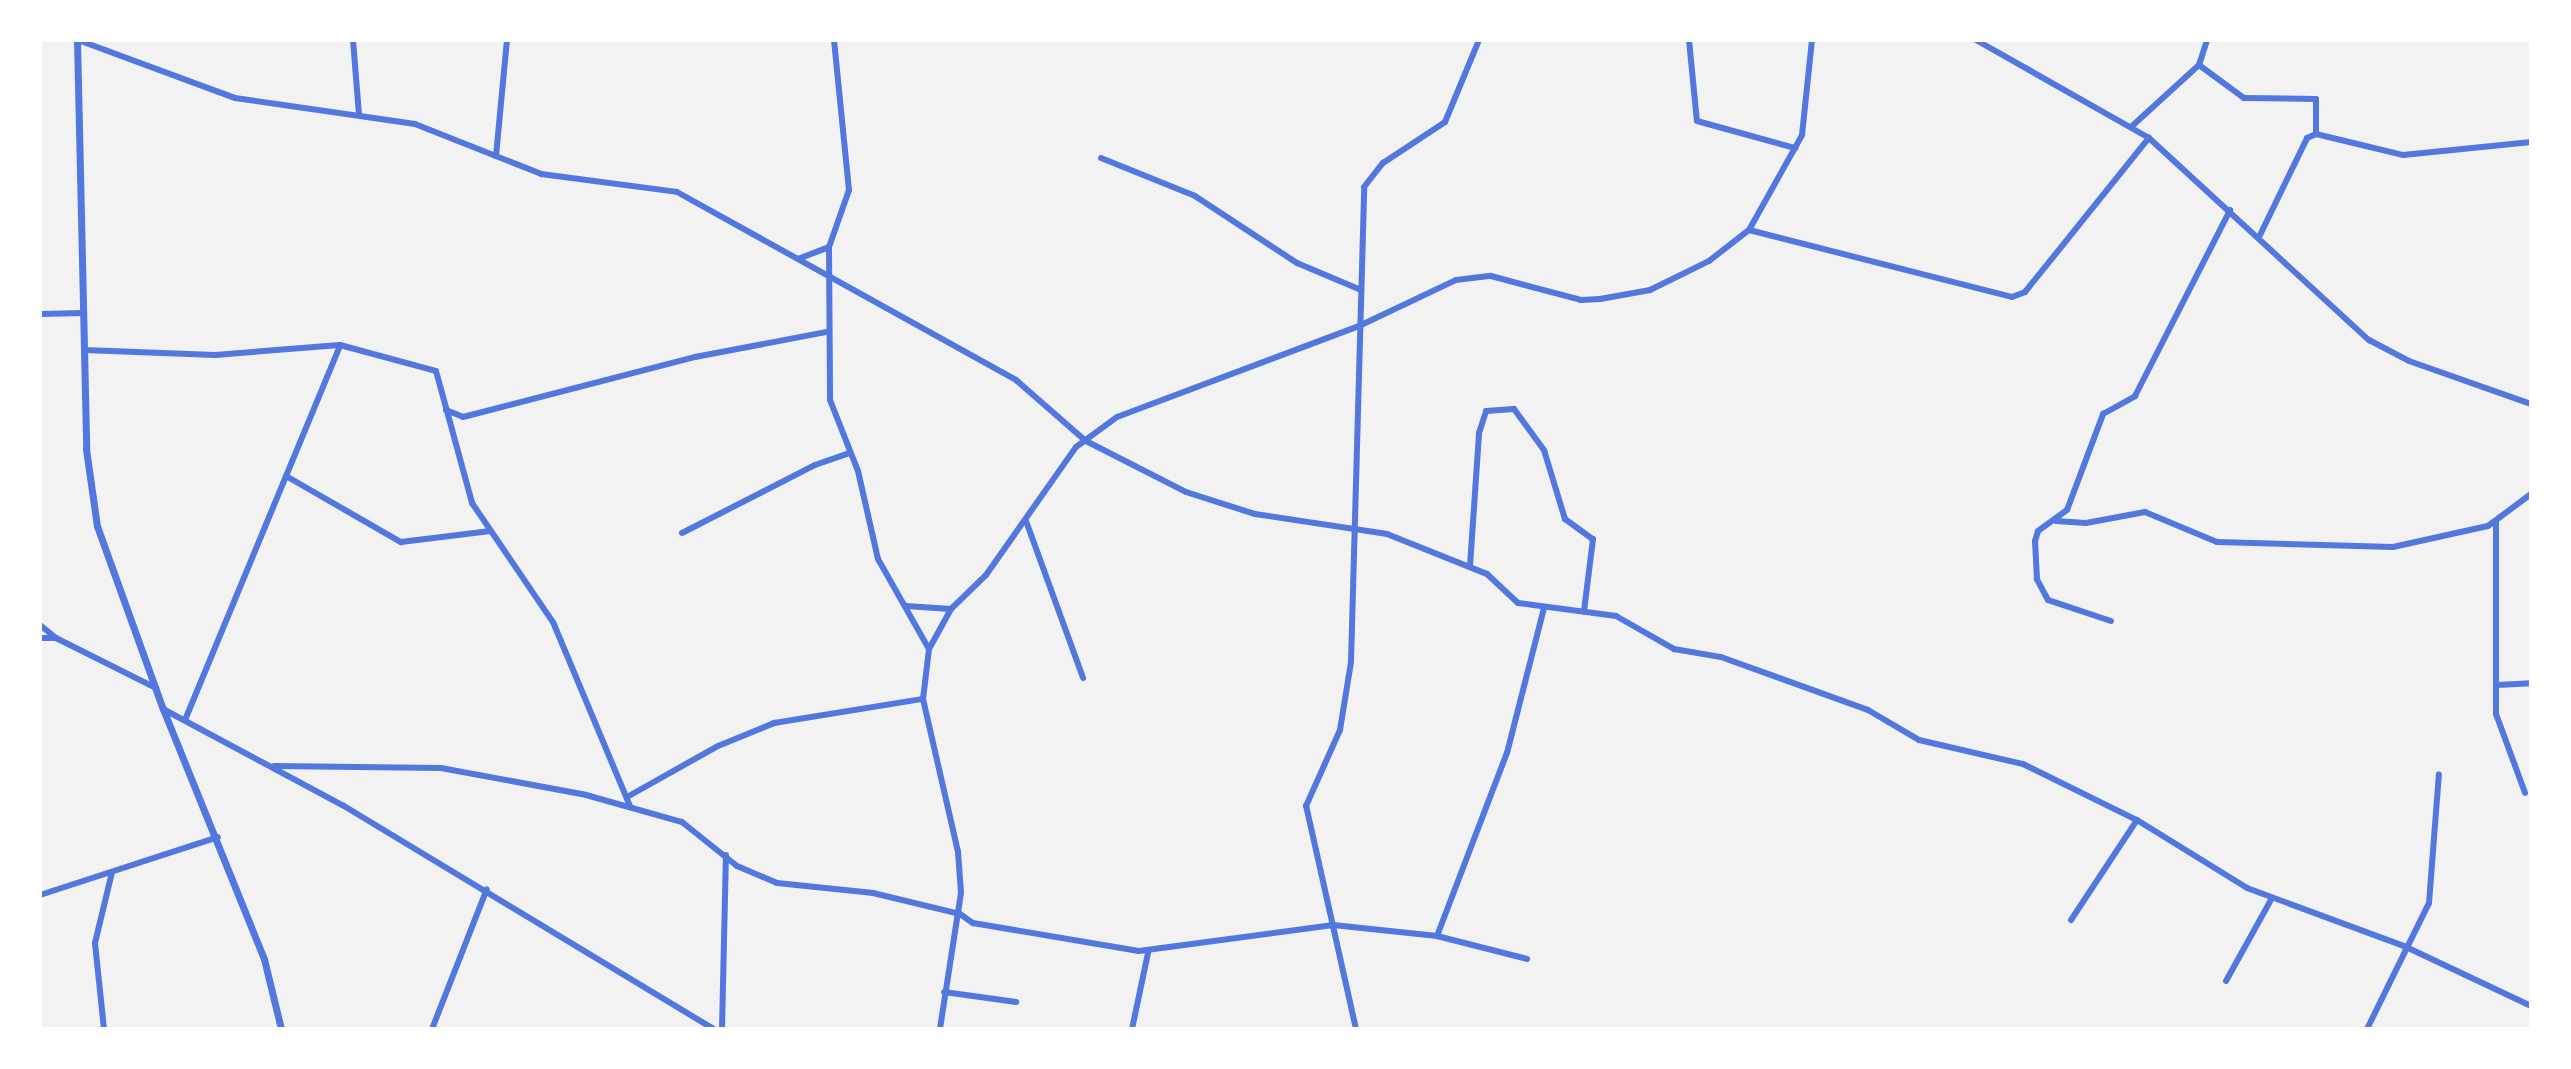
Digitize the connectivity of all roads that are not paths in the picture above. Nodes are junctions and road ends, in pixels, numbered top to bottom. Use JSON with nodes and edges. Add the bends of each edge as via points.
{"nodes":[{"id":1,"x":77,"y":40,"type":"edge"},
{"id":2,"x":353,"y":40,"type":"edge"},
{"id":3,"x":507,"y":40,"type":"edge"},
{"id":4,"x":834,"y":40,"type":"edge"},
{"id":5,"x":1479,"y":40,"type":"edge"},
{"id":6,"x":1689,"y":40,"type":"edge"},
{"id":7,"x":1812,"y":40,"type":"edge"},
{"id":8,"x":1976,"y":40,"type":"edge"},
{"id":9,"x":2207,"y":40,"type":"edge"},
{"id":10,"x":2199,"y":65,"type":"junction"},
{"id":11,"x":359,"y":114,"type":"junction"},
{"id":12,"x":2131,"y":127,"type":"junction"},
{"id":13,"x":2316,"y":134,"type":"junction"},
{"id":14,"x":2149,"y":138,"type":"junction"},
{"id":15,"x":2531,"y":142,"type":"edge"},
{"id":16,"x":1795,"y":148,"type":"junction"},
{"id":17,"x":496,"y":156,"type":"junction"},
{"id":18,"x":1101,"y":158,"type":"dead end"},
{"id":19,"x":2230,"y":210,"type":"junction"},
{"id":20,"x":1749,"y":230,"type":"junction"},
{"id":21,"x":2260,"y":235,"type":"junction"},
{"id":22,"x":829,"y":247,"type":"junction"},
{"id":23,"x":798,"y":259,"type":"junction"},
{"id":24,"x":831,"y":276,"type":"junction"},
{"id":25,"x":1361,"y":290,"type":"junction"},
{"id":26,"x":85,"y":313,"type":"junction"},
{"id":27,"x":40,"y":314,"type":"edge"},
{"id":28,"x":1359,"y":326,"type":"junction"},
{"id":29,"x":826,"y":332,"type":"junction"},
{"id":30,"x":340,"y":345,"type":"junction"},
{"id":31,"x":84,"y":350,"type":"junction"},
{"id":32,"x":2531,"y":404,"type":"edge"},
{"id":33,"x":446,"y":410,"type":"junction"},
{"id":34,"x":463,"y":417,"type":"junction"},
{"id":35,"x":452,"y":433,"type":"junction"},
{"id":36,"x":1086,"y":441,"type":"junction"},
{"id":37,"x":850,"y":453,"type":"junction"},
{"id":38,"x":286,"y":476,"type":"junction"},
{"id":39,"x":2531,"y":494,"type":"edge"},
{"id":40,"x":1026,"y":521,"type":"junction"},
{"id":41,"x":2054,"y":521,"type":"junction"},
{"id":42,"x":2496,"y":522,"type":"junction"},
{"id":43,"x":1354,"y":530,"type":"junction"},
{"id":44,"x":490,"y":531,"type":"junction"},
{"id":45,"x":682,"y":533,"type":"dead end"},
{"id":46,"x":1470,"y":566,"type":"junction"},
{"id":47,"x":906,"y":606,"type":"junction"},
{"id":48,"x":1544,"y":608,"type":"junction"},
{"id":49,"x":951,"y":609,"type":"junction"},
{"id":50,"x":1584,"y":611,"type":"junction"},
{"id":51,"x":2111,"y":621,"type":"dead end"},
{"id":52,"x":40,"y":625,"type":"edge"},
{"id":53,"x":40,"y":638,"type":"edge"},
{"id":54,"x":56,"y":638,"type":"junction"},
{"id":55,"x":929,"y":649,"type":"junction"},
{"id":56,"x":1083,"y":678,"type":"dead end"},
{"id":57,"x":2531,"y":683,"type":"edge"},
{"id":58,"x":2497,"y":685,"type":"junction"},
{"id":59,"x":156,"y":688,"type":"junction"},
{"id":60,"x":923,"y":699,"type":"junction"},
{"id":61,"x":163,"y":709,"type":"junction"},
{"id":62,"x":185,"y":720,"type":"junction"},
{"id":63,"x":274,"y":766,"type":"junction"},
{"id":64,"x":2439,"y":774,"type":"dead end"},
{"id":65,"x":2525,"y":793,"type":"dead end"},
{"id":66,"x":627,"y":797,"type":"junction"},
{"id":67,"x":630,"y":806,"type":"junction"},
{"id":68,"x":2137,"y":820,"type":"junction"},
{"id":69,"x":218,"y":837,"type":"junction"},
{"id":70,"x":726,"y":855,"type":"junction"},
{"id":71,"x":112,"y":871,"type":"junction"},
{"id":72,"x":487,"y":889,"type":"junction"},
{"id":73,"x":43,"y":894,"type":"edge"},
{"id":74,"x":2272,"y":898,"type":"junction"},
{"id":75,"x":40,"y":903,"type":"edge"},
{"id":76,"x":960,"y":914,"type":"junction"},
{"id":77,"x":2071,"y":920,"type":"dead end"},
{"id":78,"x":1333,"y":925,"type":"junction"},
{"id":79,"x":1437,"y":936,"type":"junction"},
{"id":80,"x":2404,"y":946,"type":"junction"},
{"id":81,"x":1148,"y":953,"type":"junction"},
{"id":82,"x":1527,"y":959,"type":"dead end"},
{"id":83,"x":2226,"y":981,"type":"dead end"},
{"id":84,"x":944,"y":992,"type":"junction"},
{"id":85,"x":1016,"y":1002,"type":"dead end"},
{"id":86,"x":2531,"y":1006,"type":"edge"},
{"id":87,"x":698,"y":1021,"type":"junction"},
{"id":88,"x":104,"y":1029,"type":"edge"},
{"id":89,"x":281,"y":1029,"type":"edge"},
{"id":90,"x":432,"y":1029,"type":"edge"},
{"id":91,"x":693,"y":1029,"type":"edge"},
{"id":92,"x":713,"y":1029,"type":"edge"},
{"id":93,"x":722,"y":1029,"type":"edge"},
{"id":94,"x":940,"y":1029,"type":"edge"},
{"id":95,"x":1132,"y":1029,"type":"edge"},
{"id":96,"x":1356,"y":1029,"type":"edge"},
{"id":97,"x":2367,"y":1029,"type":"edge"}],
"edges":[{"from":1,"to":11,"type":"street","via":[[235,98]]},
{"from":1,"to":26,"type":"street"},
{"from":2,"to":11,"type":"street"},
{"from":3,"to":17,"type":"street"},
{"from":4,"to":22,"type":"street","via":[[849,190]]},
{"from":5,"to":25,"type":"street","via":[[1445,122],[1383,163],[1364,187]]},
{"from":6,"to":16,"type":"street","via":[[1697,121]]},
{"from":7,"to":16,"type":"street","via":[[1806,123]]},
{"from":8,"to":12,"type":"street"},
{"from":9,"to":10,"type":"street"},
{"from":10,"to":12,"type":"street"},
{"from":10,"to":13,"type":"street","via":[[2244,98],[2316,99]]},
{"from":11,"to":17,"type":"street","via":[[435,130]]},
{"from":12,"to":14,"type":"street"},
{"from":13,"to":15,"type":"street","via":[[2403,155]]},
{"from":13,"to":21,"type":"street","via":[[2307,138]]},
{"from":14,"to":19,"type":"street"},
{"from":14,"to":20,"type":"street","via":[[2025,292],[2012,297]]},
{"from":16,"to":20,"type":"street"},
{"from":17,"to":23,"type":"street","via":[[560,178],[670,189]]},
{"from":18,"to":25,"type":"street","via":[[1195,196],[1297,263]]},
{"from":19,"to":21,"type":"street"},
{"from":19,"to":41,"type":"street","via":[[2135,396],[2103,414],[2067,510]]},
{"from":20,"to":28,"type":"street","via":[[1698,268],[1628,296],[1581,300],[1473,275]]},
{"from":21,"to":32,"type":"street","via":[[2389,353]]},
{"from":22,"to":23,"type":"street"},
{"from":22,"to":24,"type":"street"},
{"from":23,"to":24,"type":"street"},
{"from":24,"to":29,"type":"street"},
{"from":24,"to":36,"type":"street","via":[[1016,380]]},
{"from":25,"to":28,"type":"street"},
{"from":26,"to":27,"type":"street"},
{"from":26,"to":31,"type":"street"},
{"from":28,"to":36,"type":"street","via":[[1117,417]]},
{"from":28,"to":43,"type":"street"},
{"from":29,"to":34,"type":"street","via":[[695,357]]},
{"from":29,"to":37,"type":"street","via":[[830,400]]},
{"from":30,"to":31,"type":"street","via":[[215,355]]},
{"from":30,"to":33,"type":"street","via":[[436,371]]},
{"from":30,"to":38,"type":"street"},
{"from":31,"to":59,"type":"street","via":[[86,449],[97,526]]},
{"from":33,"to":34,"type":"street"},
{"from":33,"to":35,"type":"street"},
{"from":34,"to":35,"type":"street"},
{"from":35,"to":44,"type":"street","via":[[463,483]]},
{"from":36,"to":40,"type":"street","via":[[1076,447]]},
{"from":36,"to":43,"type":"street","via":[[1224,505]]},
{"from":37,"to":45,"type":"street","via":[[815,465]]},
{"from":37,"to":47,"type":"street","via":[[878,559]]},
{"from":38,"to":44,"type":"street","via":[[401,542]]},
{"from":38,"to":62,"type":"street"},
{"from":39,"to":42,"type":"street"},
{"from":40,"to":49,"type":"street","via":[[986,575]]},
{"from":40,"to":56,"type":"street"},
{"from":41,"to":42,"type":"street","via":[[2086,523],[2145,512],[2217,542],[2353,547],[2436,541]]},
{"from":41,"to":51,"type":"street","via":[[2038,531],[2035,541],[2039,588],[2048,600]]},
{"from":42,"to":58,"type":"street"},
{"from":43,"to":46,"type":"street","via":[[1387,534]]},
{"from":43,"to":78,"type":"street","via":[[1351,662],[1340,730],[1306,806]]},
{"from":44,"to":66,"type":"street","via":[[553,622]]},
{"from":46,"to":48,"type":"street","via":[[1487,574],[1518,603]]},
{"from":46,"to":50,"type":"street","via":[[1479,433],[1486,411],[1514,409],[1544,450],[1565,519],[1593,539]]},
{"from":47,"to":49,"type":"street"},
{"from":47,"to":55,"type":"street"},
{"from":48,"to":50,"type":"street"},
{"from":48,"to":79,"type":"street","via":[[1507,753]]},
{"from":49,"to":55,"type":"street"},
{"from":50,"to":68,"type":"street","via":[[1630,621],[1674,649],[1721,657],[1807,685],[1868,710],[1919,740],[2023,764]]},
{"from":52,"to":54,"type":"street"},
{"from":53,"to":54,"type":"street"},
{"from":54,"to":59,"type":"street"},
{"from":55,"to":60,"type":"street"},
{"from":57,"to":58,"type":"street"},
{"from":58,"to":65,"type":"street","via":[[2500,732]]},
{"from":59,"to":61,"type":"street"},
{"from":60,"to":66,"type":"street","via":[[774,723],[718,746]]},
{"from":60,"to":76,"type":"street","via":[[958,852]]},
{"from":61,"to":62,"type":"street"},
{"from":61,"to":69,"type":"street"},
{"from":62,"to":63,"type":"street"},
{"from":63,"to":67,"type":"street","via":[[456,770]]},
{"from":63,"to":72,"type":"street"},
{"from":64,"to":80,"type":"street","via":[[2432,822],[2434,881],[2429,903]]},
{"from":66,"to":67,"type":"street"},
{"from":67,"to":70,"type":"street","via":[[682,822]]},
{"from":68,"to":74,"type":"street"},
{"from":68,"to":77,"type":"street"},
{"from":69,"to":71,"type":"street"},
{"from":69,"to":89,"type":"street","via":[[264,959]]},
{"from":70,"to":76,"type":"street","via":[[747,872],[777,883],[873,893]]},
{"from":70,"to":93,"type":"street"},
{"from":71,"to":73,"type":"street"},
{"from":71,"to":88,"type":"street","via":[[95,943]]},
{"from":72,"to":87,"type":"street"},
{"from":72,"to":90,"type":"street"},
{"from":73,"to":75,"type":"street"},
{"from":74,"to":80,"type":"street"},
{"from":74,"to":83,"type":"street"},
{"from":76,"to":81,"type":"street","via":[[973,923]]},
{"from":76,"to":84,"type":"street"},
{"from":78,"to":79,"type":"street"},
{"from":78,"to":81,"type":"street"},
{"from":78,"to":96,"type":"street"},
{"from":79,"to":82,"type":"street"},
{"from":80,"to":86,"type":"street"},
{"from":80,"to":97,"type":"street"},
{"from":81,"to":95,"type":"street"},
{"from":84,"to":85,"type":"street"},
{"from":84,"to":94,"type":"street"},
{"from":87,"to":91,"type":"street"},
{"from":87,"to":92,"type":"street"}]}
